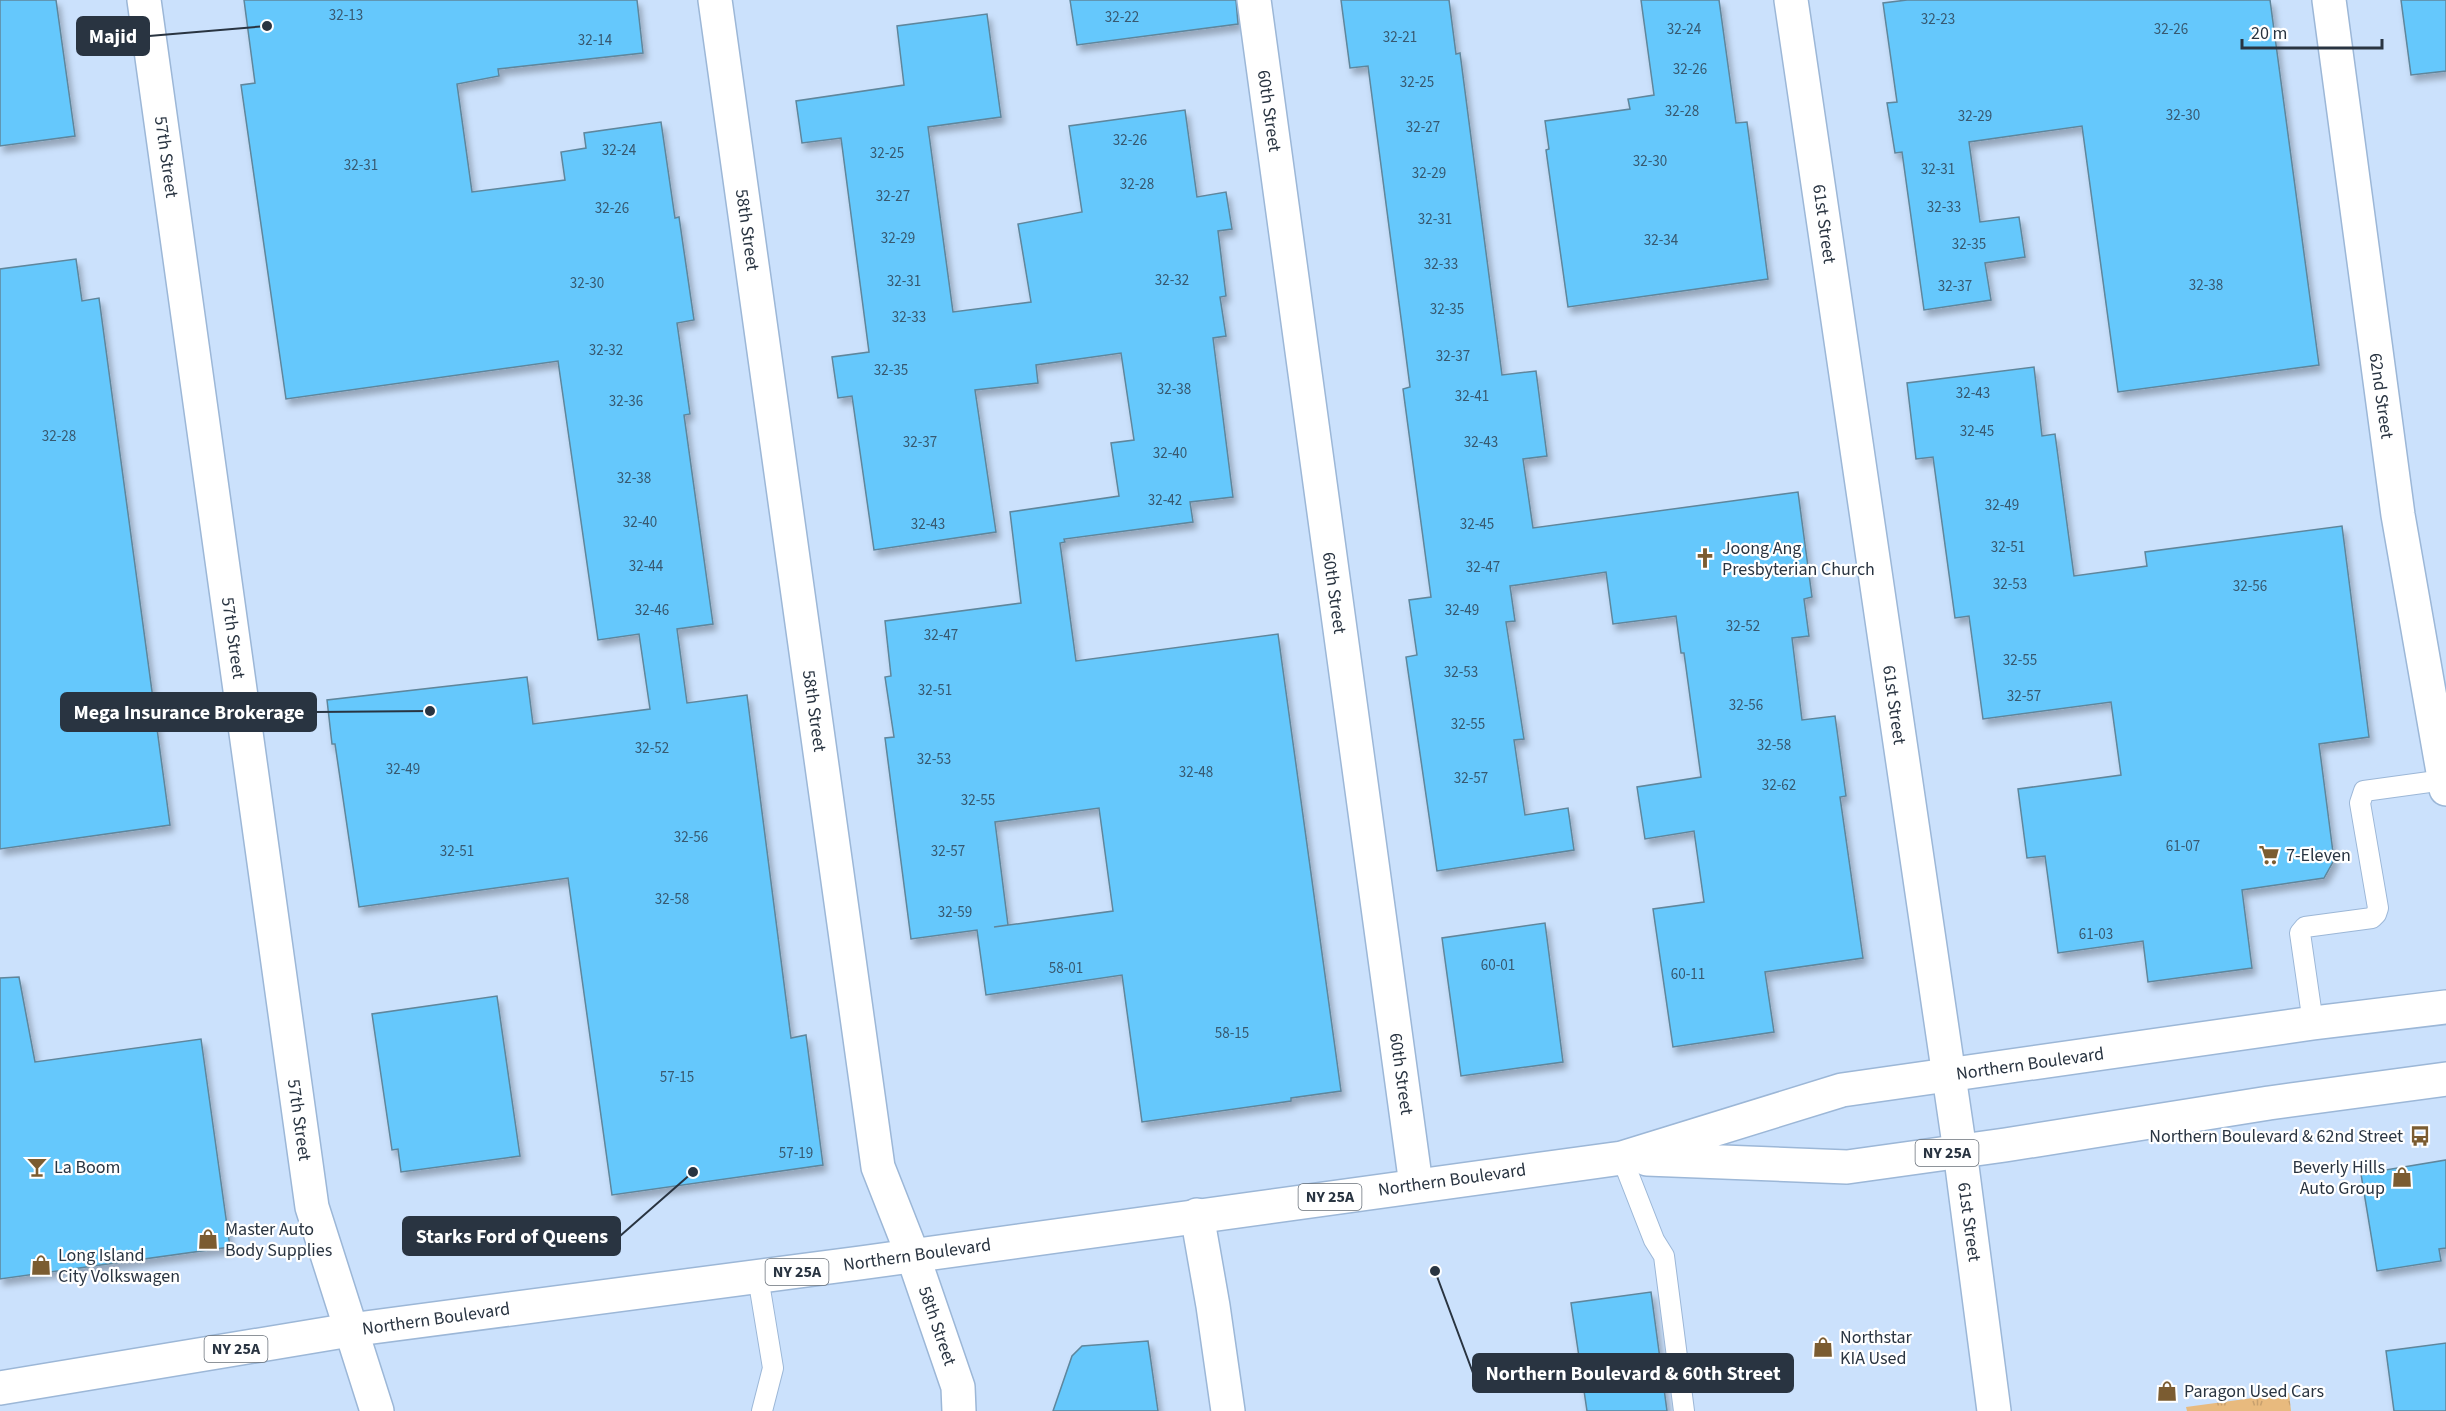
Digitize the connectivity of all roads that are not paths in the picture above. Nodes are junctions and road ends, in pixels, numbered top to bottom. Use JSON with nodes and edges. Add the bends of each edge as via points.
{"nodes":[{"id":1,"x":144,"y":0,"type":"edge"},
{"id":2,"x":716,"y":0,"type":"edge"},
{"id":3,"x":1254,"y":0,"type":"edge"},
{"id":4,"x":1791,"y":0,"type":"edge"},
{"id":5,"x":2329,"y":0,"type":"edge"},
{"id":6,"x":2445,"y":785,"type":"edge"},
{"id":7,"x":2446,"y":1006,"type":"edge"},
{"id":8,"x":2313,"y":1023,"type":"junction"},
{"id":9,"x":1948,"y":1075,"type":"junction"},
{"id":10,"x":2446,"y":1079,"type":"edge"},
{"id":11,"x":1960,"y":1151,"type":"junction"},
{"id":12,"x":1622,"y":1158,"type":"junction"},
{"id":13,"x":1416,"y":1185,"type":"junction"},
{"id":14,"x":1197,"y":1215,"type":"junction"},
{"id":15,"x":913,"y":1256,"type":"junction"},
{"id":16,"x":758,"y":1277,"type":"junction"},
{"id":17,"x":350,"y":1330,"type":"junction"},
{"id":18,"x":0,"y":1388,"type":"edge"},
{"id":19,"x":377,"y":1411,"type":"edge"},
{"id":20,"x":762,"y":1411,"type":"edge"},
{"id":21,"x":959,"y":1411,"type":"edge"},
{"id":22,"x":1228,"y":1411,"type":"edge"},
{"id":23,"x":1684,"y":1411,"type":"edge"},
{"id":24,"x":1994,"y":1411,"type":"edge"}],
"edges":[{"from":1,"to":17,"type":"street","name":"57th Street","via":[[312,1208]]},
{"from":2,"to":15,"type":"street","name":"58th Street","via":[[878,1167]]},
{"from":3,"to":13,"type":"street","name":"60th Street"},
{"from":4,"to":9,"type":"street","name":"61st Street"},
{"from":5,"to":6,"type":"street","name":"62nd Street","via":[[2398,516]]},
{"from":6,"to":8,"type":"lane","via":[[2364,791],[2361,795],[2378,908],[2372,918],[2305,927],[2300,933]]},
{"from":7,"to":8,"type":"street","name":"Northern Boulevard","number":"NY 25A"},
{"from":8,"to":9,"type":"street","name":"Northern Boulevard","number":"NY 25A"},
{"from":9,"to":11,"type":"street","name":"61st Street"},
{"from":9,"to":12,"type":"street","name":"Northern Boulevard","number":"NY 25A","via":[[1842,1090]]},
{"from":10,"to":11,"type":"street","name":"Northern Boulevard","number":"NY 25A"},
{"from":11,"to":12,"type":"street","name":"Northern Boulevard","number":"NY 25A","via":[[1847,1167]]},
{"from":11,"to":24,"type":"street","name":"61st Street"},
{"from":12,"to":13,"type":"street","name":"Northern Boulevard","number":"NY 25A"},
{"from":12,"to":23,"type":"lane","via":[[1664,1256]]},
{"from":13,"to":14,"type":"street","name":"Northern Boulevard","number":"NY 25A"},
{"from":14,"to":15,"type":"street","name":"Northern Boulevard","number":"NY 25A"},
{"from":14,"to":22,"type":"street"},
{"from":15,"to":16,"type":"street","name":"Northern Boulevard","number":"NY 25A"},
{"from":15,"to":21,"type":"street","name":"58th Street","via":[[958,1387]]},
{"from":16,"to":17,"type":"street","name":"Northern Boulevard","number":"NY 25A"},
{"from":16,"to":20,"type":"lane","via":[[773,1368]]},
{"from":17,"to":18,"type":"street","name":"Northern Boulevard","number":"NY 25A"},
{"from":17,"to":19,"type":"street","name":"57th Street"}]}
